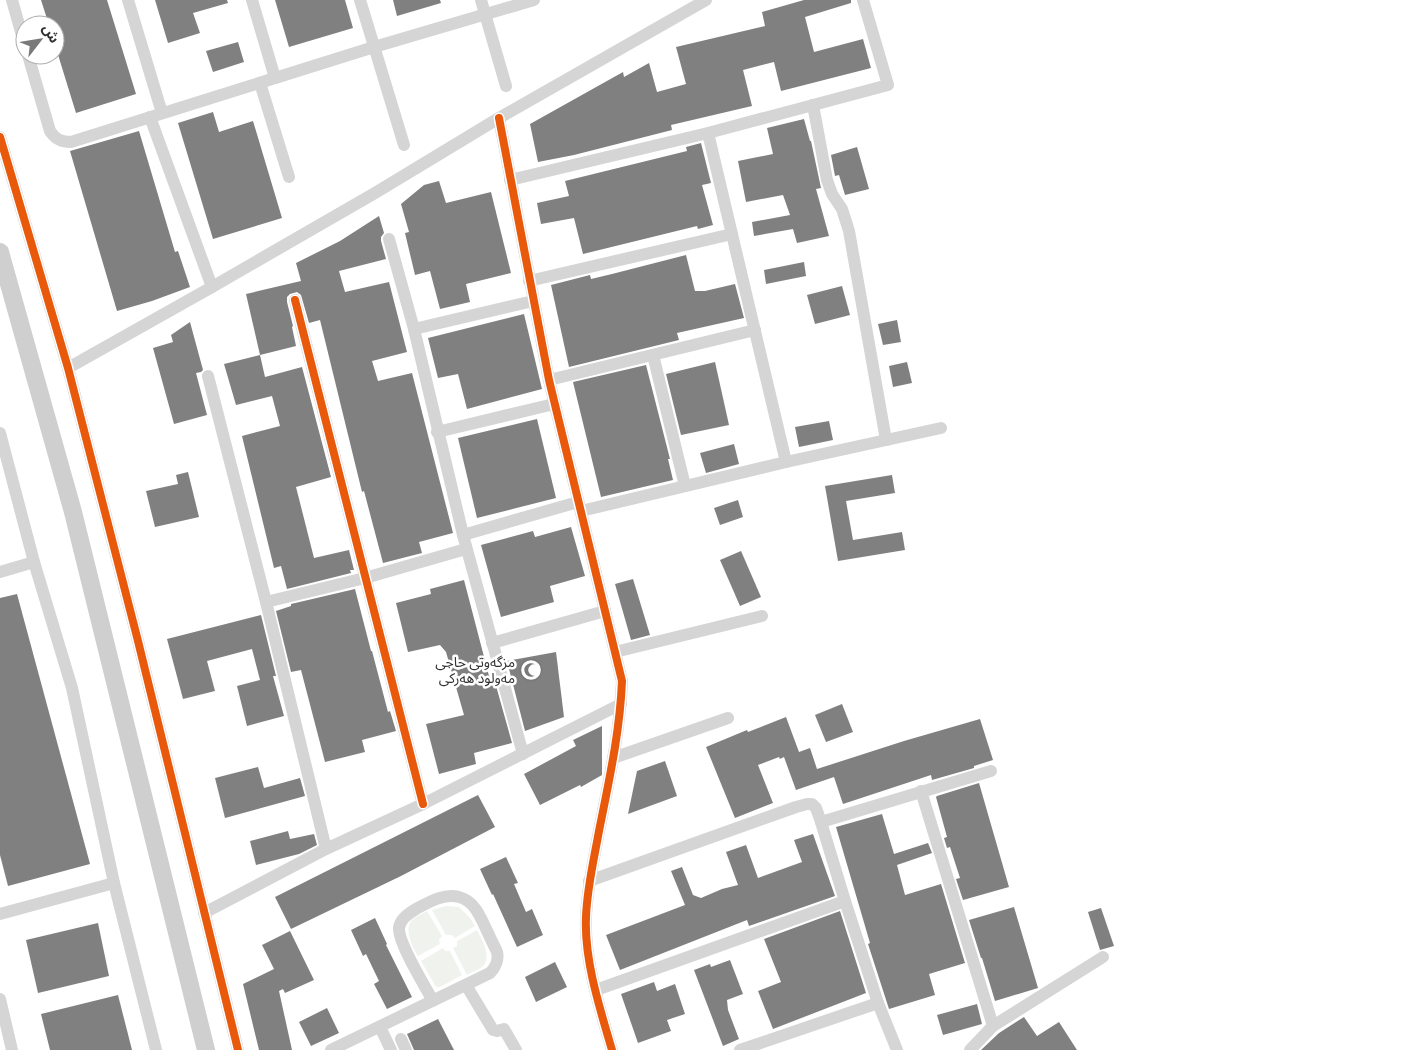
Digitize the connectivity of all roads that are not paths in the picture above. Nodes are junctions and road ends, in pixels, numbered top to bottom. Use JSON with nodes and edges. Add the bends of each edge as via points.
{"nodes":[{"id":1,"x":12,"y":0,"type":"edge"},
{"id":2,"x":128,"y":0,"type":"edge"},
{"id":3,"x":252,"y":0,"type":"edge"},
{"id":4,"x":360,"y":0,"type":"edge"},
{"id":5,"x":481,"y":0,"type":"edge"},
{"id":6,"x":534,"y":0,"type":"edge"},
{"id":7,"x":706,"y":0,"type":"edge"},
{"id":8,"x":863,"y":0,"type":"edge"},
{"id":9,"x":485,"y":14,"type":"junction"},
{"id":10,"x":16,"y":15,"type":"edge"},
{"id":11,"x":374,"y":47,"type":"junction"},
{"id":12,"x":31,"y":65,"type":"edge"},
{"id":13,"x":275,"y":78,"type":"junction"},
{"id":14,"x":260,"y":83,"type":"junction"},
{"id":15,"x":506,"y":86,"type":"dead end"},
{"id":16,"x":813,"y":105,"type":"junction"},
{"id":17,"x":156,"y":115,"type":"junction"},
{"id":18,"x":499,"y":118,"type":"junction"},
{"id":19,"x":708,"y":133,"type":"junction"},
{"id":20,"x":0,"y":137,"type":"edge"},
{"id":21,"x":404,"y":145,"type":"dead end"},
{"id":22,"x":289,"y":177,"type":"dead end"},
{"id":23,"x":510,"y":180,"type":"junction"},
{"id":24,"x":732,"y":234,"type":"junction"},
{"id":25,"x":389,"y":239,"type":"dead end"},
{"id":26,"x":0,"y":252,"type":"edge"},
{"id":27,"x":529,"y":281,"type":"junction"},
{"id":28,"x":212,"y":287,"type":"junction"},
{"id":29,"x":295,"y":300,"type":"dead end"},
{"id":30,"x":533,"y":301,"type":"junction"},
{"id":31,"x":414,"y":329,"type":"junction"},
{"id":32,"x":755,"y":330,"type":"junction"},
{"id":33,"x":653,"y":355,"type":"junction"},
{"id":34,"x":68,"y":368,"type":"junction"},
{"id":35,"x":208,"y":376,"type":"dead end"},
{"id":36,"x":549,"y":380,"type":"junction"},
{"id":37,"x":554,"y":404,"type":"junction"},
{"id":38,"x":941,"y":428,"type":"dead end"},
{"id":39,"x":437,"y":432,"type":"junction"},
{"id":40,"x":0,"y":433,"type":"edge"},
{"id":41,"x":886,"y":440,"type":"junction"},
{"id":42,"x":786,"y":462,"type":"junction"},
{"id":43,"x":685,"y":486,"type":"junction"},
{"id":44,"x":580,"y":507,"type":"junction"},
{"id":45,"x":463,"y":534,"type":"junction"},
{"id":46,"x":466,"y":549,"type":"junction"},
{"id":47,"x":34,"y":562,"type":"junction"},
{"id":48,"x":0,"y":572,"type":"edge"},
{"id":49,"x":365,"y":578,"type":"junction"},
{"id":50,"x":266,"y":602,"type":"junction"},
{"id":51,"x":605,"y":611,"type":"junction"},
{"id":52,"x":762,"y":616,"type":"dead end"},
{"id":53,"x":492,"y":643,"type":"junction"},
{"id":54,"x":615,"y":652,"type":"junction"},
{"id":55,"x":621,"y":704,"type":"junction"},
{"id":56,"x":728,"y":718,"type":"dead end"},
{"id":57,"x":523,"y":754,"type":"junction"},
{"id":58,"x":613,"y":758,"type":"junction"},
{"id":59,"x":991,"y":771,"type":"dead end"},
{"id":60,"x":921,"y":791,"type":"junction"},
{"id":61,"x":423,"y":804,"type":"junction"},
{"id":62,"x":821,"y":822,"type":"junction"},
{"id":63,"x":326,"y":849,"type":"junction"},
{"id":64,"x":589,"y":882,"type":"junction"},
{"id":65,"x":114,"y":883,"type":"junction"},
{"id":66,"x":844,"y":902,"type":"junction"},
{"id":67,"x":204,"y":913,"type":"junction"},
{"id":68,"x":0,"y":914,"type":"edge"},
{"id":69,"x":1103,"y":957,"type":"dead end"},
{"id":70,"x":466,"y":985,"type":"junction"},
{"id":71,"x":596,"y":990,"type":"junction"},
{"id":72,"x":0,"y":999,"type":"edge"},
{"id":73,"x":433,"y":1001,"type":"junction"},
{"id":74,"x":878,"y":1003,"type":"junction"},
{"id":75,"x":993,"y":1026,"type":"junction"},
{"id":76,"x":380,"y":1027,"type":"junction"},
{"id":77,"x":12,"y":1050,"type":"edge"},
{"id":78,"x":156,"y":1050,"type":"edge"},
{"id":79,"x":206,"y":1050,"type":"edge"},
{"id":80,"x":238,"y":1050,"type":"edge"},
{"id":81,"x":331,"y":1050,"type":"edge"},
{"id":82,"x":391,"y":1050,"type":"edge"},
{"id":83,"x":516,"y":1050,"type":"edge"},
{"id":84,"x":612,"y":1050,"type":"edge"},
{"id":85,"x":740,"y":1050,"type":"edge"},
{"id":86,"x":896,"y":1050,"type":"edge"},
{"id":87,"x":970,"y":1050,"type":"edge"}],
"edges":[{"from":1,"to":10,"type":"street"},
{"from":2,"to":17,"type":"street"},
{"from":3,"to":13,"type":"street"},
{"from":4,"to":11,"type":"street"},
{"from":5,"to":9,"type":"street"},
{"from":6,"to":9,"type":"street"},
{"from":7,"to":18,"type":"street"},
{"from":8,"to":16,"type":"street","via":[[888,85]]},
{"from":9,"to":11,"type":"street"},
{"from":9,"to":15,"type":"street"},
{"from":11,"to":13,"type":"street"},
{"from":11,"to":21,"type":"street"},
{"from":12,"to":17,"type":"street","via":[[50,131],[61,141],[76,140]]},
{"from":13,"to":14,"type":"street"},
{"from":14,"to":17,"type":"street"},
{"from":14,"to":22,"type":"street"},
{"from":16,"to":19,"type":"street"},
{"from":16,"to":41,"type":"street","via":[[827,180],[849,231]]},
{"from":17,"to":28,"type":"street"},
{"from":18,"to":23,"type":"street"},
{"from":18,"to":28,"type":"street"},
{"from":19,"to":23,"type":"street"},
{"from":19,"to":24,"type":"street"},
{"from":20,"to":34,"type":"street"},
{"from":23,"to":27,"type":"street"},
{"from":24,"to":27,"type":"street"},
{"from":24,"to":32,"type":"street"},
{"from":25,"to":31,"type":"street"},
{"from":26,"to":79,"type":"street","via":[[73,512]]},
{"from":27,"to":30,"type":"street"},
{"from":28,"to":34,"type":"street"},
{"from":29,"to":49,"type":"street"},
{"from":30,"to":31,"type":"street"},
{"from":30,"to":36,"type":"street"},
{"from":31,"to":39,"type":"street"},
{"from":32,"to":33,"type":"street"},
{"from":32,"to":42,"type":"street"},
{"from":33,"to":36,"type":"street"},
{"from":33,"to":43,"type":"street"},
{"from":34,"to":67,"type":"street"},
{"from":35,"to":50,"type":"street"},
{"from":36,"to":37,"type":"street"},
{"from":37,"to":39,"type":"street"},
{"from":37,"to":44,"type":"street"},
{"from":38,"to":41,"type":"street"},
{"from":39,"to":45,"type":"street"},
{"from":40,"to":47,"type":"street"},
{"from":41,"to":42,"type":"street"},
{"from":42,"to":43,"type":"street"},
{"from":43,"to":44,"type":"street"},
{"from":44,"to":45,"type":"street"},
{"from":44,"to":51,"type":"street"},
{"from":45,"to":46,"type":"street"},
{"from":46,"to":49,"type":"street"},
{"from":46,"to":53,"type":"street"},
{"from":47,"to":48,"type":"street"},
{"from":47,"to":65,"type":"street","via":[[72,688]]},
{"from":49,"to":50,"type":"street"},
{"from":49,"to":61,"type":"street"},
{"from":50,"to":63,"type":"street"},
{"from":51,"to":53,"type":"street"},
{"from":51,"to":54,"type":"street"},
{"from":52,"to":54,"type":"street"},
{"from":53,"to":57,"type":"street"},
{"from":54,"to":55,"type":"street","via":[[622,681]]},
{"from":55,"to":57,"type":"street"},
{"from":55,"to":58,"type":"street"},
{"from":56,"to":58,"type":"street"},
{"from":57,"to":61,"type":"street"},
{"from":58,"to":64,"type":"street"},
{"from":59,"to":60,"type":"street"},
{"from":60,"to":62,"type":"street"},
{"from":60,"to":75,"type":"street"},
{"from":61,"to":63,"type":"street"},
{"from":62,"to":64,"type":"street","via":[[816,808],[807,804]]},
{"from":62,"to":66,"type":"street"},
{"from":63,"to":67,"type":"street"},
{"from":64,"to":71,"type":"street","via":[[588,953]]},
{"from":65,"to":68,"type":"street"},
{"from":65,"to":78,"type":"street"},
{"from":66,"to":71,"type":"street"},
{"from":66,"to":74,"type":"street"},
{"from":67,"to":80,"type":"street"},
{"from":69,"to":75,"type":"street"},
{"from":70,"to":73,"type":"street"},
{"from":70,"to":73,"type":"street","via":[[496,967],[497,953],[471,904],[460,897],[435,899],[406,915],[399,930],[405,950]]},
{"from":70,"to":83,"type":"street","via":[[493,1030],[504,1029]]},
{"from":71,"to":84,"type":"street"},
{"from":72,"to":77,"type":"street"},
{"from":73,"to":76,"type":"street"},
{"from":74,"to":85,"type":"street"},
{"from":74,"to":86,"type":"street"},
{"from":75,"to":87,"type":"street"},
{"from":76,"to":81,"type":"street"},
{"from":76,"to":82,"type":"street"}]}
